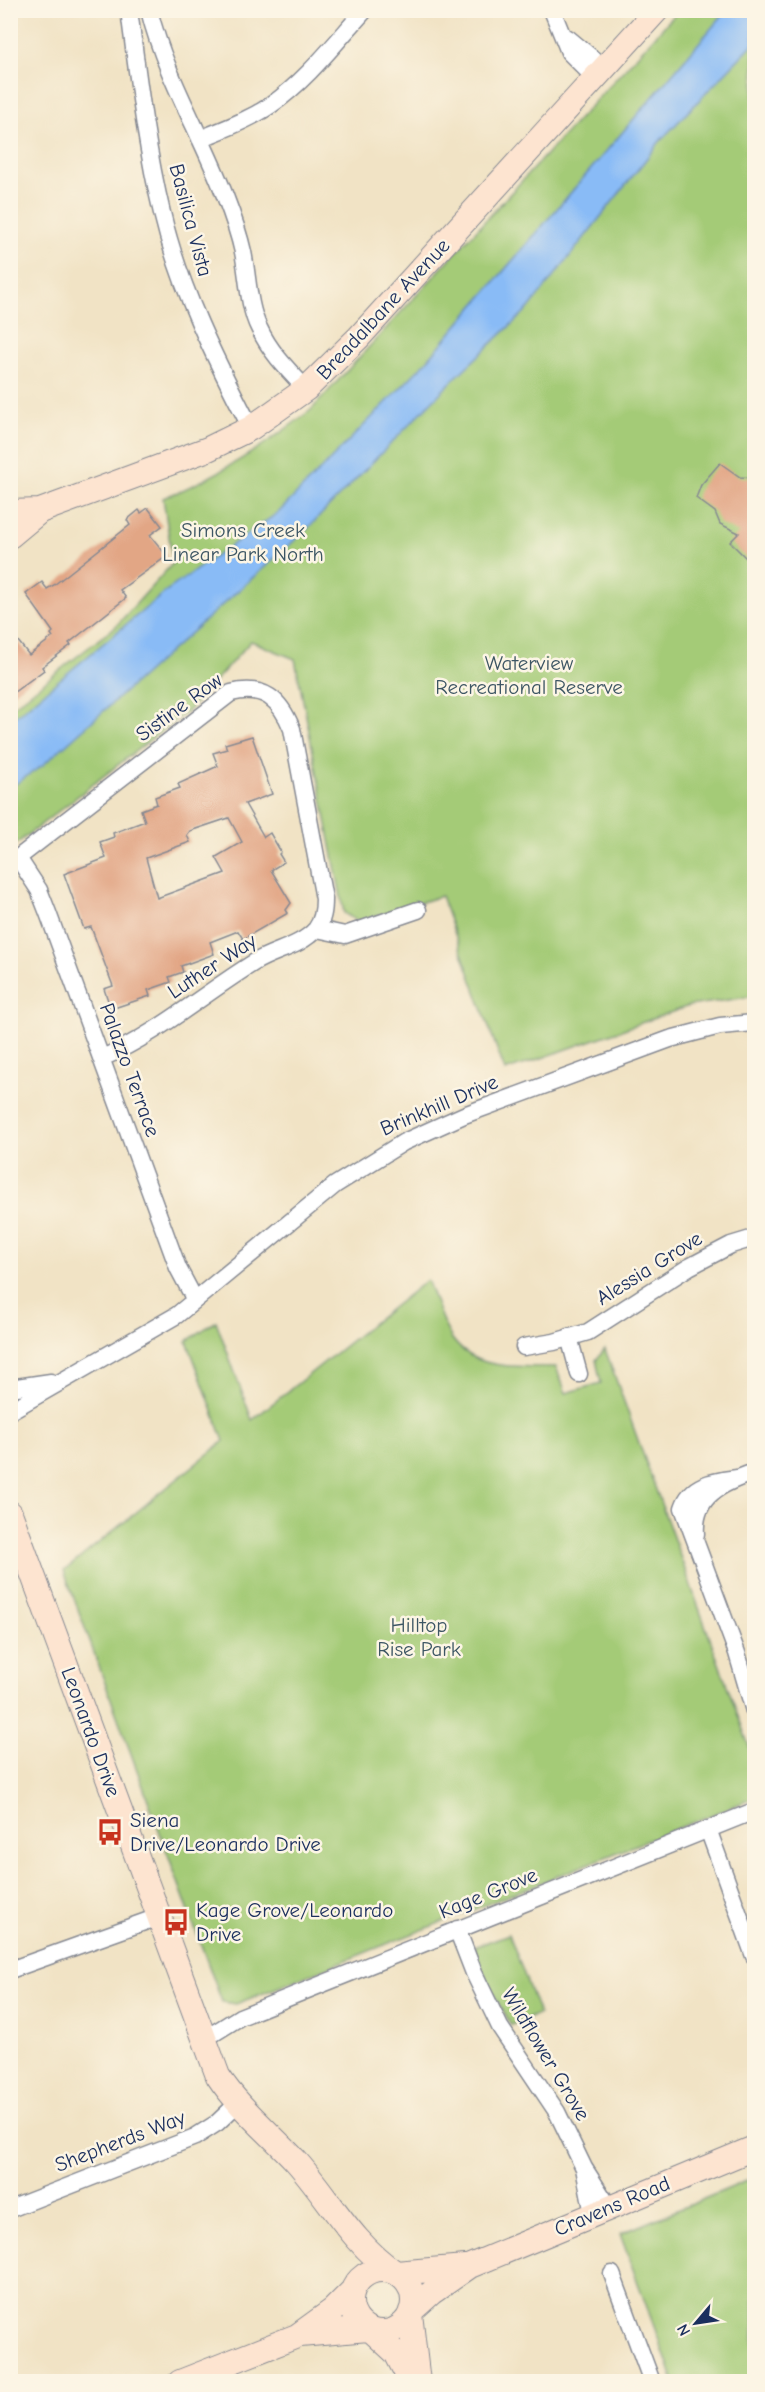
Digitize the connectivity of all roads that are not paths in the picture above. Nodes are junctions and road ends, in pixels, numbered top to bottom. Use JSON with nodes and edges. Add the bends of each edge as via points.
{"nodes":[{"id":1,"x":129,"y":10,"type":"edge"},
{"id":2,"x":148,"y":10,"type":"edge"},
{"id":3,"x":365,"y":10,"type":"edge"},
{"id":4,"x":657,"y":10,"type":"edge"},
{"id":5,"x":554,"y":18,"type":"edge"},
{"id":6,"x":600,"y":73,"type":"junction"},
{"id":7,"x":200,"y":139,"type":"junction"},
{"id":8,"x":306,"y":389,"type":"junction"},
{"id":9,"x":252,"y":428,"type":"junction"},
{"id":10,"x":40,"y":511,"type":"junction"},
{"id":11,"x":10,"y":512,"type":"edge"},
{"id":12,"x":10,"y":536,"type":"edge"},
{"id":13,"x":14,"y":861,"type":"edge"},
{"id":14,"x":418,"y":910,"type":"dead end"},
{"id":15,"x":316,"y":928,"type":"junction"},
{"id":16,"x":754,"y":1023,"type":"edge"},
{"id":17,"x":102,"y":1058,"type":"junction"},
{"id":18,"x":754,"y":1238,"type":"edge"},
{"id":19,"x":195,"y":1300,"type":"junction"},
{"id":20,"x":569,"y":1338,"type":"junction"},
{"id":21,"x":524,"y":1347,"type":"dead end"},
{"id":22,"x":579,"y":1374,"type":"dead end"},
{"id":23,"x":59,"y":1380,"type":"junction"},
{"id":24,"x":10,"y":1388,"type":"edge"},
{"id":25,"x":10,"y":1411,"type":"edge"},
{"id":26,"x":754,"y":1472,"type":"edge"},
{"id":27,"x":10,"y":1513,"type":"edge"},
{"id":28,"x":754,"y":1711,"type":"edge"},
{"id":29,"x":754,"y":1811,"type":"edge"},
{"id":30,"x":708,"y":1829,"type":"junction"},
{"id":31,"x":158,"y":1917,"type":"junction"},
{"id":32,"x":457,"y":1929,"type":"junction"},
{"id":33,"x":754,"y":1956,"type":"edge"},
{"id":34,"x":10,"y":1970,"type":"edge"},
{"id":35,"x":200,"y":2032,"type":"junction"},
{"id":36,"x":238,"y":2103,"type":"junction"},
{"id":37,"x":754,"y":2148,"type":"edge"},
{"id":38,"x":10,"y":2208,"type":"edge"},
{"id":39,"x":601,"y":2210,"type":"junction"},
{"id":40,"x":342,"y":2221,"type":"junction"},
{"id":41,"x":470,"y":2266,"type":"junction"},
{"id":42,"x":394,"y":2272,"type":"junction"},
{"id":43,"x":612,"y":2274,"type":"dead end"},
{"id":44,"x":352,"y":2290,"type":"junction"},
{"id":45,"x":410,"y":2313,"type":"junction"},
{"id":46,"x":370,"y":2330,"type":"junction"},
{"id":47,"x":297,"y":2336,"type":"junction"},
{"id":48,"x":180,"y":2382,"type":"edge"},
{"id":49,"x":411,"y":2382,"type":"edge"},
{"id":50,"x":418,"y":2382,"type":"edge"},
{"id":51,"x":652,"y":2382,"type":"edge"}],
"edges":[{"from":1,"to":9,"type":"street","name":"Basilica Vista","via":[[145,132],[162,215],[191,303]]},
{"from":2,"to":7,"type":"street","name":"Basilica Vista","via":[[165,65]]},
{"from":3,"to":7,"type":"street","via":[[284,96]]},
{"from":4,"to":6,"type":"street","name":"Breadalbane Avenue"},
{"from":5,"to":6,"type":"street"},
{"from":6,"to":8,"type":"street","name":"Breadalbane Avenue","via":[[367,328]]},
{"from":7,"to":8,"type":"street","name":"Basilica Vista","via":[[225,196],[242,250],[257,326],[281,362]]},
{"from":8,"to":9,"type":"street","name":"Breadalbane Avenue"},
{"from":9,"to":10,"type":"street","name":"Breadalbane Avenue","via":[[188,457]]},
{"from":10,"to":11,"type":"street","name":"Breadalbane Avenue"},
{"from":10,"to":12,"type":"street","name":"Breadalbane Avenue"},
{"from":13,"to":15,"type":"street","name":"Sistine Row","via":[[222,699],[242,690],[266,693],[285,712],[292,729],[324,899],[324,915]]},
{"from":13,"to":17,"type":"street","name":"Palazzo Terrace","via":[[42,898]]},
{"from":14,"to":15,"type":"street","via":[[345,935]]},
{"from":15,"to":17,"type":"street","name":"Luther Way","via":[[296,944],[255,962],[146,1037]]},
{"from":16,"to":19,"type":"street","name":"Brinkhill Drive","via":[[720,1026],[670,1039],[422,1133],[335,1185]]},
{"from":17,"to":19,"type":"street","name":"Palazzo Terrace","via":[[178,1268]]},
{"from":18,"to":20,"type":"street","name":"Alessia Grove","via":[[689,1267],[588,1332]]},
{"from":19,"to":23,"type":"street","name":"Brinkhill Drive","via":[[135,1340]]},
{"from":20,"to":21,"type":"street","name":"Alessia Grove"},
{"from":20,"to":22,"type":"street"},
{"from":23,"to":24,"type":"street","name":"Brinkhill Drive"},
{"from":23,"to":25,"type":"street","name":"Brinkhill Drive"},
{"from":26,"to":28,"type":"street","via":[[706,1484],[686,1498],[683,1508]]},
{"from":27,"to":31,"type":"street","name":"Leonardo Drive"},
{"from":29,"to":30,"type":"street","name":"Kage Grove"},
{"from":30,"to":32,"type":"street","name":"Kage Grove"},
{"from":30,"to":33,"type":"street"},
{"from":31,"to":34,"type":"street"},
{"from":31,"to":35,"type":"street","name":"Leonardo Drive"},
{"from":32,"to":35,"type":"street","name":"Kage Grove"},
{"from":32,"to":39,"type":"street","name":"Wildflower Grove","via":[[500,2027],[557,2112]]},
{"from":35,"to":36,"type":"street","name":"Leonardo Drive","via":[[218,2076]]},
{"from":36,"to":38,"type":"street","name":"Shepherds Way","via":[[195,2137]]},
{"from":36,"to":40,"type":"street","name":"Leonardo Drive","via":[[297,2163]]},
{"from":37,"to":39,"type":"street","name":"Cravens Road"},
{"from":39,"to":41,"type":"street","name":"Cravens Road"},
{"from":40,"to":42,"type":"street","name":"Leonardo Drive","via":[[377,2260]]},
{"from":40,"to":44,"type":"street","name":"Leonardo Drive","via":[[352,2264]]},
{"from":41,"to":42,"type":"street","name":"Cravens Road"},
{"from":41,"to":45,"type":"street","name":"Cravens Road"},
{"from":42,"to":44,"type":"street","via":[[383,2269],[365,2274]]},
{"from":42,"to":45,"type":"street","via":[[409,2285]]},
{"from":43,"to":51,"type":"street"},
{"from":44,"to":46,"type":"street","via":[[351,2309]]},
{"from":44,"to":47,"type":"street","via":[[333,2310]]},
{"from":45,"to":46,"type":"street","via":[[398,2327],[381,2332]]},
{"from":45,"to":50,"type":"street"},
{"from":46,"to":47,"type":"street"},
{"from":46,"to":49,"type":"street","via":[[396,2353]]},
{"from":47,"to":48,"type":"street"}]}
